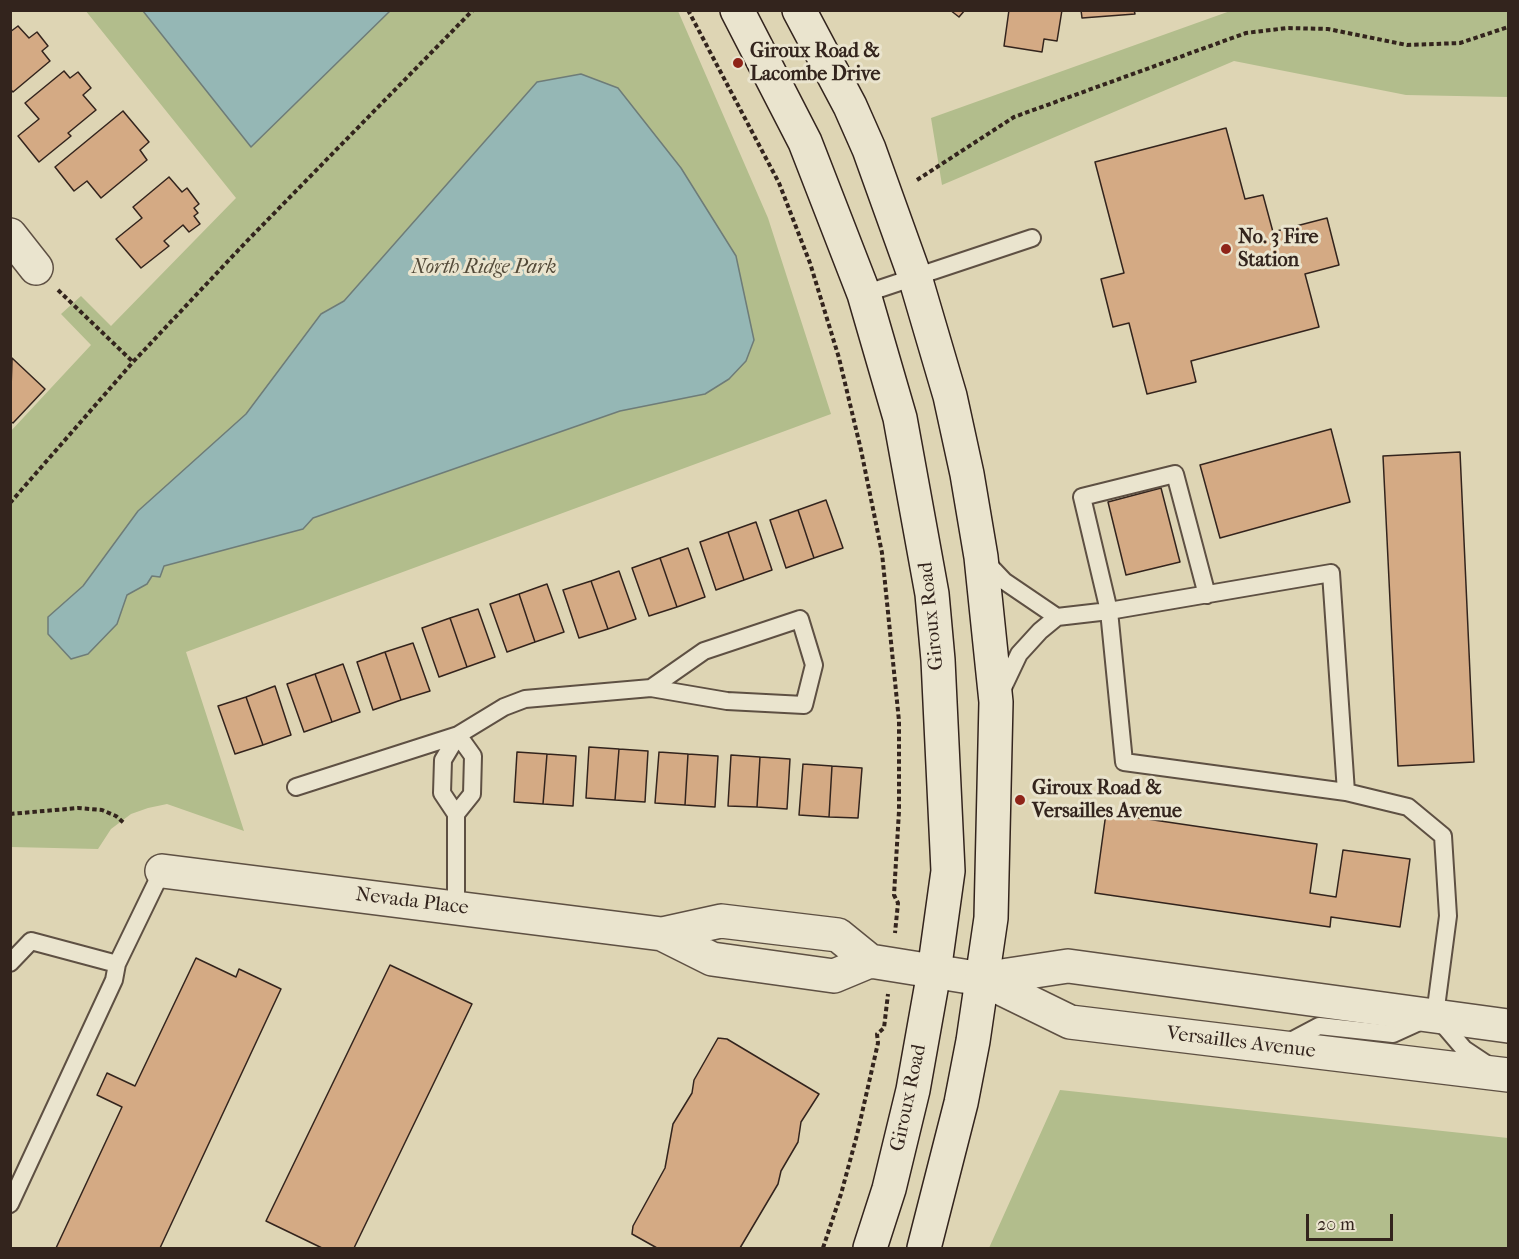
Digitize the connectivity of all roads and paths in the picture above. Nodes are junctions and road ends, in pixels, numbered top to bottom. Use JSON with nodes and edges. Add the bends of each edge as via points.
{"nodes":[{"id":1,"x":473,"y":10,"type":"edge"},
{"id":2,"x":688,"y":10,"type":"edge"},
{"id":3,"x":737,"y":10,"type":"edge"},
{"id":4,"x":799,"y":10,"type":"edge"},
{"id":5,"x":1509,"y":27,"type":"edge"},
{"id":6,"x":917,"y":180,"type":"dead end"},
{"id":7,"x":10,"y":235,"type":"edge"},
{"id":8,"x":1032,"y":238,"type":"dead end"},
{"id":9,"x":36,"y":268,"type":"joint"},
{"id":10,"x":915,"y":277,"type":"junction"},
{"id":11,"x":864,"y":294,"type":"junction"},
{"id":12,"x":133,"y":362,"type":"junction"},
{"id":13,"x":10,"y":503,"type":"edge"},
{"id":14,"x":981,"y":557,"type":"junction"},
{"id":15,"x":1207,"y":595,"type":"junction"},
{"id":16,"x":1109,"y":611,"type":"junction"},
{"id":17,"x":1057,"y":617,"type":"junction"},
{"id":18,"x":651,"y":688,"type":"junction"},
{"id":19,"x":996,"y":702,"type":"junction"},
{"id":20,"x":458,"y":735,"type":"junction"},
{"id":21,"x":296,"y":787,"type":"dead end"},
{"id":22,"x":1346,"y":792,"type":"junction"},
{"id":23,"x":10,"y":814,"type":"edge"},
{"id":24,"x":456,"y":814,"type":"junction"},
{"id":25,"x":125,"y":824,"type":"dead end"},
{"id":26,"x":162,"y":870,"type":"joint"},
{"id":27,"x":898,"y":903,"type":"dead end"},
{"id":28,"x":456,"y":907,"type":"junction"},
{"id":29,"x":10,"y":963,"type":"edge"},
{"id":30,"x":117,"y":964,"type":"junction"},
{"id":31,"x":934,"y":972,"type":"junction"},
{"id":32,"x":982,"y":979,"type":"junction"},
{"id":33,"x":1435,"y":1015,"type":"junction"},
{"id":34,"x":1509,"y":1026,"type":"edge"},
{"id":35,"x":884,"y":1028,"type":"dead end"},
{"id":36,"x":1279,"y":1047,"type":"junction"},
{"id":37,"x":1505,"y":1074,"type":"edge"},
{"id":38,"x":10,"y":1203,"type":"edge"},
{"id":39,"x":823,"y":1248,"type":"edge"},
{"id":40,"x":870,"y":1248,"type":"edge"},
{"id":41,"x":924,"y":1248,"type":"edge"}],
"edges":[{"from":1,"to":12,"type":"path"},
{"from":2,"to":27,"type":"path","via":[[779,183],[810,263],[861,450],[882,553],[899,721],[894,895]]},
{"from":3,"to":11,"type":"main road","name":"Giroux Road","via":[[805,142]]},
{"from":4,"to":10,"type":"main road","via":[[869,149]]},
{"from":5,"to":6,"type":"path","via":[[1460,43],[1418,45],[1328,29],[1246,33],[1014,117]]},
{"from":7,"to":9,"type":"main road"},
{"from":8,"to":10,"type":"lane"},
{"from":9,"to":12,"type":"path"},
{"from":10,"to":11,"type":"lane"},
{"from":10,"to":14,"type":"main road","via":[[950,396]]},
{"from":11,"to":31,"type":"main road","name":"Giroux Road","via":[[900,418],[932,594],[948,871]]},
{"from":12,"to":13,"type":"path"},
{"from":14,"to":17,"type":"lane","via":[[1004,581]]},
{"from":14,"to":19,"type":"main road"},
{"from":15,"to":16,"type":"lane"},
{"from":15,"to":16,"type":"lane","via":[[1175,474],[1082,497]]},
{"from":15,"to":22,"type":"lane","via":[[1331,573]]},
{"from":16,"to":17,"type":"lane"},
{"from":16,"to":22,"type":"lane","via":[[1124,762]]},
{"from":17,"to":19,"type":"lane","via":[[1019,654]]},
{"from":18,"to":18,"type":"lane","via":[[727,701],[804,705],[814,665],[800,619],[704,651]]},
{"from":18,"to":20,"type":"lane","via":[[525,699]]},
{"from":19,"to":32,"type":"main road","via":[[992,897]]},
{"from":20,"to":21,"type":"lane"},
{"from":20,"to":24,"type":"lane","via":[[443,760],[442,793]]},
{"from":20,"to":24,"type":"lane","via":[[473,756],[472,794]]},
{"from":22,"to":33,"type":"lane","via":[[1408,807],[1443,836],[1448,916]]},
{"from":23,"to":25,"type":"path","via":[[94,809],[116,816]]},
{"from":24,"to":28,"type":"lane"},
{"from":26,"to":28,"type":"main road","name":"Nevada Place"},
{"from":26,"to":30,"type":"lane"},
{"from":28,"to":31,"type":"main road","name":"Nevada Place","via":[[662,934],[721,921],[838,935],[870,961]]},
{"from":29,"to":30,"type":"lane","via":[[31,941]]},
{"from":30,"to":38,"type":"lane","via":[[114,980]]},
{"from":31,"to":32,"type":"main road","name":"Versailles Avenue"},
{"from":31,"to":40,"type":"main road","name":"Giroux Road","via":[[913,1090]]},
{"from":32,"to":33,"type":"main road","name":"Versailles Avenue","via":[[1068,966]]},
{"from":32,"to":36,"type":"main road","name":"Versailles Avenue","via":[[1070,1022]]},
{"from":32,"to":41,"type":"main road","via":[[961,1103]]},
{"from":33,"to":34,"type":"main road","name":"Versailles Avenue"},
{"from":33,"to":36,"type":"lane","via":[[1393,1034],[1319,1026]]},
{"from":33,"to":37,"type":"lane","via":[[1464,1049]]},
{"from":35,"to":39,"type":"path","via":[[878,1034],[857,1136]]},
{"from":36,"to":37,"type":"main road","name":"Versailles Avenue"}]}
